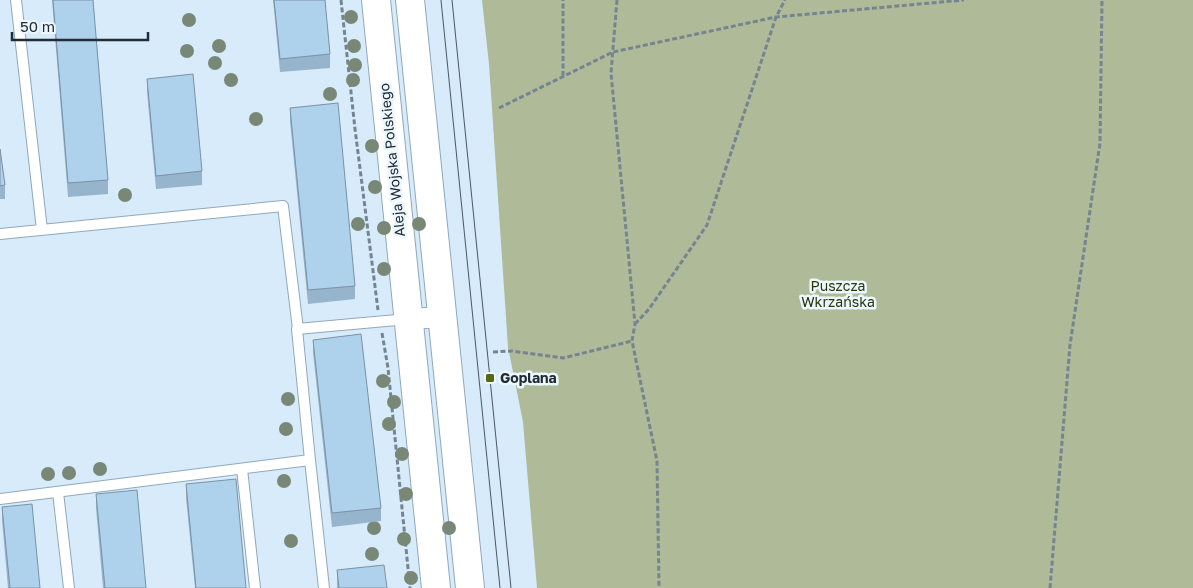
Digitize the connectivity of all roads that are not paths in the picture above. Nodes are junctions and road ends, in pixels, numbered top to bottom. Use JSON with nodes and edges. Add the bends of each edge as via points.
{"nodes":[{"id":1,"x":16,"y":0,"type":"edge"},
{"id":2,"x":376,"y":0,"type":"edge"},
{"id":3,"x":410,"y":0,"type":"edge"},
{"id":4,"x":42,"y":230,"type":"junction"},
{"id":5,"x":0,"y":234,"type":"edge"},
{"id":6,"x":444,"y":317,"type":"junction"},
{"id":7,"x":409,"y":319,"type":"junction"},
{"id":8,"x":298,"y":329,"type":"junction"},
{"id":9,"x":310,"y":460,"type":"junction"},
{"id":10,"x":242,"y":469,"type":"junction"},
{"id":11,"x":58,"y":492,"type":"junction"},
{"id":12,"x":0,"y":499,"type":"edge"},
{"id":13,"x":69,"y":588,"type":"edge"},
{"id":14,"x":255,"y":588,"type":"edge"},
{"id":15,"x":324,"y":588,"type":"edge"},
{"id":16,"x":436,"y":588,"type":"edge"},
{"id":17,"x":470,"y":588,"type":"edge"}],
"edges":[{"from":1,"to":4,"type":"lane"},
{"from":2,"to":7,"type":"main road","name":"Aleja Wojska Polskiego"},
{"from":3,"to":6,"type":"main road"},
{"from":4,"to":5,"type":"lane"},
{"from":4,"to":8,"type":"lane","via":[[283,206]]},
{"from":6,"to":7,"type":"street"},
{"from":6,"to":17,"type":"main road"},
{"from":7,"to":8,"type":"lane"},
{"from":7,"to":16,"type":"main road","name":"Aleja Wojska Polskiego"},
{"from":8,"to":9,"type":"lane"},
{"from":9,"to":10,"type":"lane"},
{"from":9,"to":15,"type":"lane"},
{"from":10,"to":11,"type":"lane"},
{"from":10,"to":14,"type":"lane"},
{"from":11,"to":12,"type":"lane"},
{"from":11,"to":13,"type":"lane"}]}
